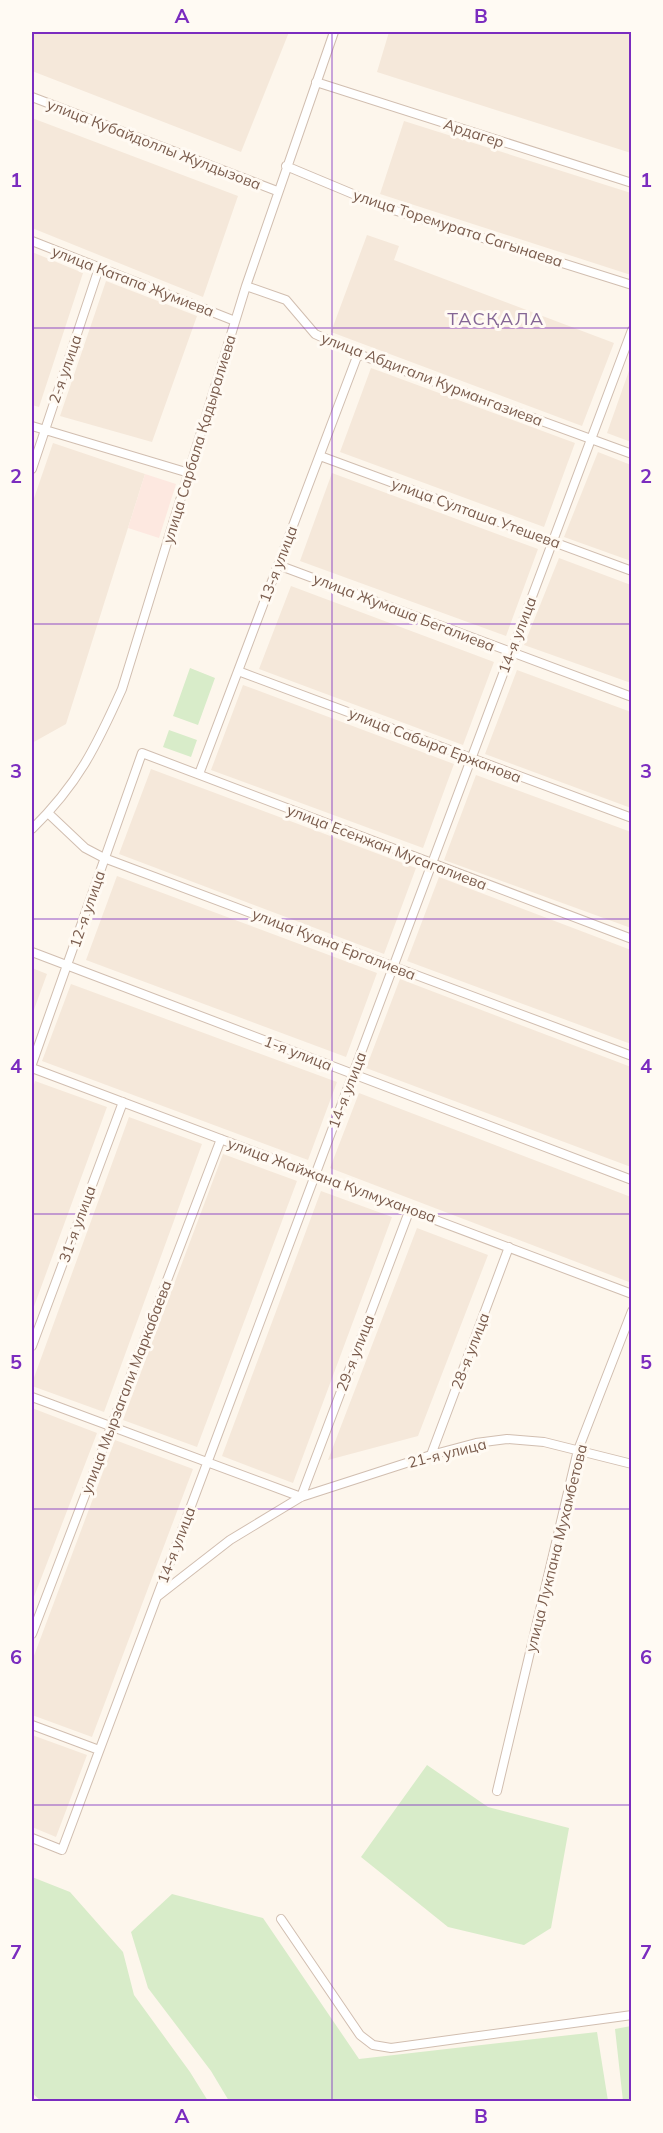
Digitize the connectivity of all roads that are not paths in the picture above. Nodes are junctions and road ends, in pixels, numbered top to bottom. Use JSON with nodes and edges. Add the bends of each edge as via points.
{"nodes":[{"id":1,"x":334,"y":32,"type":"edge"},
{"id":2,"x":316,"y":82,"type":"junction"},
{"id":3,"x":32,"y":97,"type":"edge"},
{"id":4,"x":286,"y":166,"type":"junction"},
{"id":5,"x":632,"y":183,"type":"edge"},
{"id":6,"x":277,"y":191,"type":"junction"},
{"id":7,"x":32,"y":241,"type":"edge"},
{"id":8,"x":99,"y":268,"type":"junction"},
{"id":9,"x":632,"y":285,"type":"edge"},
{"id":10,"x":246,"y":286,"type":"junction"},
{"id":11,"x":235,"y":321,"type":"junction"},
{"id":12,"x":632,"y":330,"type":"edge"},
{"id":13,"x":358,"y":354,"type":"junction"},
{"id":14,"x":32,"y":426,"type":"edge"},
{"id":15,"x":45,"y":429,"type":"junction"},
{"id":16,"x":591,"y":439,"type":"junction"},
{"id":17,"x":632,"y":454,"type":"edge"},
{"id":18,"x":320,"y":456,"type":"junction"},
{"id":19,"x":32,"y":469,"type":"edge"},
{"id":20,"x":189,"y":473,"type":"junction"},
{"id":21,"x":552,"y":542,"type":"junction"},
{"id":22,"x":278,"y":565,"type":"junction"},
{"id":23,"x":632,"y":571,"type":"edge"},
{"id":24,"x":511,"y":652,"type":"junction"},
{"id":25,"x":238,"y":671,"type":"junction"},
{"id":26,"x":632,"y":696,"type":"edge"},
{"id":27,"x":142,"y":753,"type":"joint"},
{"id":28,"x":471,"y":758,"type":"junction"},
{"id":29,"x":199,"y":774,"type":"junction"},
{"id":30,"x":48,"y":813,"type":"junction"},
{"id":31,"x":632,"y":818,"type":"edge"},
{"id":32,"x":32,"y":829,"type":"edge"},
{"id":33,"x":104,"y":858,"type":"junction"},
{"id":34,"x":431,"y":865,"type":"junction"},
{"id":35,"x":632,"y":939,"type":"edge"},
{"id":36,"x":32,"y":952,"type":"edge"},
{"id":37,"x":67,"y":965,"type":"junction"},
{"id":38,"x":393,"y":966,"type":"junction"},
{"id":39,"x":632,"y":1056,"type":"edge"},
{"id":40,"x":32,"y":1066,"type":"edge"},
{"id":41,"x":352,"y":1074,"type":"junction"},
{"id":42,"x":123,"y":1102,"type":"junction"},
{"id":43,"x":221,"y":1139,"type":"junction"},
{"id":44,"x":315,"y":1174,"type":"junction"},
{"id":45,"x":632,"y":1180,"type":"edge"},
{"id":46,"x":410,"y":1209,"type":"junction"},
{"id":47,"x":509,"y":1246,"type":"junction"},
{"id":48,"x":632,"y":1294,"type":"edge"},
{"id":49,"x":632,"y":1311,"type":"edge"},
{"id":50,"x":32,"y":1346,"type":"edge"},
{"id":51,"x":32,"y":1397,"type":"edge"},
{"id":52,"x":111,"y":1426,"type":"junction"},
{"id":53,"x":578,"y":1450,"type":"junction"},
{"id":54,"x":431,"y":1455,"type":"junction"},
{"id":55,"x":207,"y":1462,"type":"junction"},
{"id":56,"x":632,"y":1464,"type":"edge"},
{"id":57,"x":301,"y":1497,"type":"junction"},
{"id":58,"x":157,"y":1597,"type":"junction"},
{"id":59,"x":32,"y":1634,"type":"edge"},
{"id":60,"x":32,"y":1725,"type":"edge"},
{"id":61,"x":99,"y":1750,"type":"junction"},
{"id":62,"x":498,"y":1791,"type":"dead end"},
{"id":63,"x":32,"y":1838,"type":"edge"},
{"id":64,"x":281,"y":1918,"type":"dead end"},
{"id":65,"x":632,"y":2015,"type":"edge"}],
"edges":[{"from":1,"to":2,"type":"street","name":"улица Сарбала Қадыралиева"},
{"from":2,"to":4,"type":"street","name":"улица Сарбала Қадыралиева"},
{"from":2,"to":5,"type":"street","name":"Ардагер"},
{"from":3,"to":6,"type":"street","name":"улица Кубайдоллы Жулдызова"},
{"from":4,"to":6,"type":"street","name":"улица Сарбала Қадыралиева"},
{"from":4,"to":9,"type":"street","name":"улица Торемурата Сагынаева","via":[[384,207]]},
{"from":6,"to":10,"type":"street","name":"улица Сарбала Қадыралиева"},
{"from":7,"to":8,"type":"street","name":"улица Катапа Жумиева"},
{"from":8,"to":11,"type":"street","name":"улица Катапа Жумиева"},
{"from":8,"to":15,"type":"street","name":"2-я улица"},
{"from":10,"to":11,"type":"street","name":"улица Сарбала Қадыралиева"},
{"from":10,"to":13,"type":"street","name":"улица Абдигали Курмангазиева","via":[[285,300],[315,334]]},
{"from":11,"to":20,"type":"street","name":"улица Сарбала Қадыралиева"},
{"from":12,"to":16,"type":"street","name":"14-я улица"},
{"from":13,"to":16,"type":"street","name":"улица Абдигали Курмангазиева"},
{"from":13,"to":18,"type":"street","name":"13-я улица"},
{"from":14,"to":15,"type":"street"},
{"from":15,"to":19,"type":"street","name":"2-я улица"},
{"from":15,"to":20,"type":"street"},
{"from":16,"to":17,"type":"street","name":"улица Абдигали Курмангазиева"},
{"from":16,"to":21,"type":"street","name":"14-я улица"},
{"from":18,"to":21,"type":"street","name":"улица Султаша Утешева"},
{"from":18,"to":22,"type":"street","name":"13-я улица"},
{"from":20,"to":30,"type":"street","name":"улица Сарбала Қадыралиева","via":[[122,689],[95,750],[78,778]]},
{"from":21,"to":23,"type":"street","name":"улица Султаша Утешева"},
{"from":21,"to":24,"type":"street","name":"14-я улица"},
{"from":22,"to":24,"type":"street","name":"улица Жумаша Бегалиева"},
{"from":22,"to":25,"type":"street","name":"13-я улица"},
{"from":24,"to":26,"type":"street","name":"улица Жумаша Бегалиева"},
{"from":24,"to":28,"type":"street","name":"14-я улица"},
{"from":25,"to":28,"type":"street","name":"улица Сабыра Ержанова"},
{"from":25,"to":29,"type":"street","name":"13-я улица"},
{"from":27,"to":29,"type":"street","name":"улица Есенжан Мусагалиева"},
{"from":27,"to":33,"type":"street","name":"12-я улица"},
{"from":28,"to":31,"type":"street","name":"улица Сабыра Ержанова"},
{"from":28,"to":34,"type":"street","name":"14-я улица"},
{"from":29,"to":34,"type":"street","name":"улица Есенжан Мусагалиева"},
{"from":30,"to":32,"type":"street","name":"улица Сарбала Қадыралиева"},
{"from":30,"to":33,"type":"street","name":"улица Куана Ергалиева","via":[[85,848]]},
{"from":33,"to":37,"type":"street","name":"12-я улица"},
{"from":33,"to":38,"type":"street","name":"улица Куана Ергалиева"},
{"from":34,"to":35,"type":"street","name":"улица Есенжан Мусагалиева"},
{"from":34,"to":38,"type":"street","name":"14-я улица"},
{"from":36,"to":37,"type":"street","name":"1-я улица"},
{"from":37,"to":40,"type":"street","name":"12-я улица"},
{"from":37,"to":41,"type":"street","name":"1-я улица"},
{"from":38,"to":39,"type":"street","name":"улица Куана Ергалиева"},
{"from":38,"to":41,"type":"street","name":"14-я улица"},
{"from":40,"to":42,"type":"street","name":"улица Жайжана Кулмуханова"},
{"from":41,"to":44,"type":"street","name":"14-я улица"},
{"from":41,"to":45,"type":"street","name":"1-я улица"},
{"from":42,"to":43,"type":"street","name":"улица Жайжана Кулмуханова"},
{"from":42,"to":50,"type":"street","name":"31-я улица"},
{"from":43,"to":44,"type":"street","name":"улица Жайжана Кулмуханова"},
{"from":43,"to":52,"type":"street","name":"улица Мырзагали Маркабаева"},
{"from":44,"to":46,"type":"street","name":"улица Жайжана Кулмуханова"},
{"from":44,"to":55,"type":"street","name":"14-я улица"},
{"from":46,"to":47,"type":"street","name":"улица Жайжана Кулмуханова"},
{"from":46,"to":57,"type":"street","name":"29-я улица"},
{"from":47,"to":48,"type":"street","name":"улица Жайжана Кулмуханова"},
{"from":47,"to":54,"type":"street","name":"28-я улица"},
{"from":49,"to":53,"type":"street","name":"улица Лукпана Мухамбетова"},
{"from":51,"to":52,"type":"street"},
{"from":52,"to":55,"type":"street"},
{"from":52,"to":59,"type":"street","name":"улица Мырзагали Маркабаева"},
{"from":53,"to":54,"type":"street","name":"21-я улица","via":[[507,1439]]},
{"from":53,"to":56,"type":"street","name":"21-я улица"},
{"from":53,"to":62,"type":"street","name":"улица Лукпана Мухамбетова"},
{"from":54,"to":57,"type":"street","name":"21-я улица"},
{"from":55,"to":57,"type":"street"},
{"from":55,"to":58,"type":"street","name":"14-я улица"},
{"from":57,"to":58,"type":"street","name":"21-я улица","via":[[230,1540]]},
{"from":58,"to":61,"type":"street","name":"14-я улица"},
{"from":60,"to":61,"type":"street"},
{"from":61,"to":63,"type":"street","name":"14-я улица","via":[[62,1850]]},
{"from":64,"to":65,"type":"street","via":[[360,2035],[373,2045],[391,2048]]}]}
